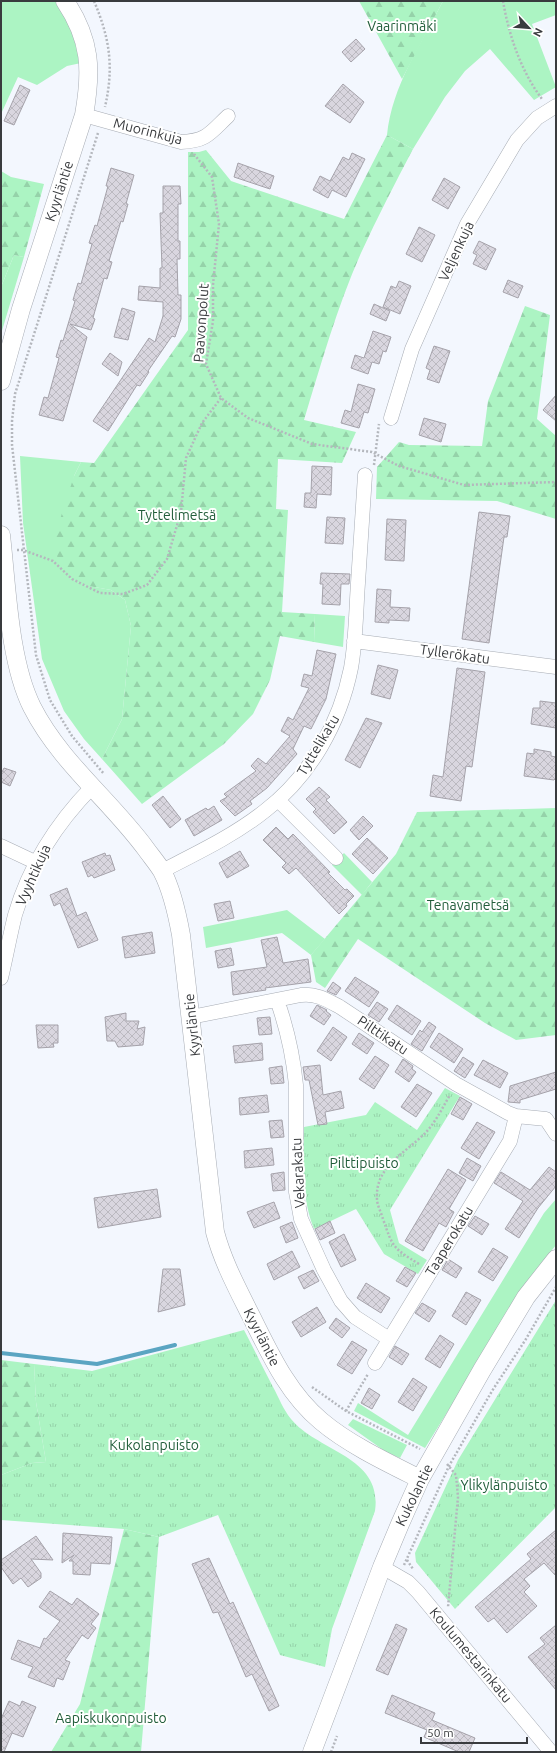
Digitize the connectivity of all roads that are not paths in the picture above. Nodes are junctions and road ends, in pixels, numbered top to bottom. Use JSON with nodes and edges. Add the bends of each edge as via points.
{"nodes":[{"id":1,"x":65,"y":1,"type":"edge"},
{"id":2,"x":550,"y":104,"type":"edge"},
{"id":3,"x":84,"y":115,"type":"junction"},
{"id":4,"x":228,"y":116,"type":"dead end"},
{"id":5,"x":1,"y":381,"type":"edge"},
{"id":6,"x":391,"y":418,"type":"dead end"},
{"id":7,"x":365,"y":475,"type":"dead end"},
{"id":8,"x":1,"y":535,"type":"edge"},
{"id":9,"x":354,"y":641,"type":"junction"},
{"id":10,"x":556,"y":667,"type":"edge"},
{"id":11,"x":99,"y":782,"type":"junction"},
{"id":12,"x":278,"y":800,"type":"junction"},
{"id":13,"x":1,"y":846,"type":"edge"},
{"id":14,"x":336,"y":858,"type":"dead end"},
{"id":15,"x":35,"y":862,"type":"junction"},
{"id":16,"x":162,"y":871,"type":"junction"},
{"id":17,"x":1,"y":978,"type":"edge"},
{"id":18,"x":278,"y":1000,"type":"junction"},
{"id":19,"x":191,"y":1017,"type":"junction"},
{"id":20,"x":516,"y":1116,"type":"junction"},
{"id":21,"x":551,"y":1116,"type":"edge"},
{"id":22,"x":556,"y":1134,"type":"edge"},
{"id":23,"x":556,"y":1259,"type":"edge"},
{"id":24,"x":389,"y":1339,"type":"junction"},
{"id":25,"x":375,"y":1363,"type":"road end"},
{"id":26,"x":420,"y":1479,"type":"junction"},
{"id":27,"x":382,"y":1567,"type":"junction"},
{"id":28,"x":312,"y":1752,"type":"edge"},
{"id":29,"x":551,"y":1752,"type":"edge"}],
"edges":[{"from":1,"to":3,"type":"street","name":"Kyyrläntie","via":[[81,32],[89,63]]},
{"from":2,"to":6,"type":"street","name":"Veljenkuja","via":[[517,140],[467,224],[412,349]]},
{"from":3,"to":4,"type":"street","name":"Muorinkuja","via":[[181,142],[198,141],[206,137]]},
{"from":3,"to":5,"type":"street","name":"Kyyrläntie","via":[[21,309]]},
{"from":7,"to":9,"type":"street","name":"Tyttelikatu"},
{"from":8,"to":11,"type":"street","name":"Kyyrläntie","via":[[15,653],[26,694],[52,740]]},
{"from":9,"to":10,"type":"street","name":"Tyllerökatu"},
{"from":9,"to":12,"type":"street","name":"Tyttelikatu","via":[[346,687],[332,726],[304,772]]},
{"from":11,"to":15,"type":"street","name":"Vyyhtikuja","via":[[59,824]]},
{"from":11,"to":16,"type":"street","name":"Kyyrläntie"},
{"from":12,"to":14,"type":"street"},
{"from":12,"to":16,"type":"street","name":"Tyttelikatu","via":[[253,820]]},
{"from":13,"to":15,"type":"street"},
{"from":15,"to":17,"type":"street","name":"Vyyhtikuja","via":[[15,915]]},
{"from":16,"to":19,"type":"street","name":"Kyyrläntie","via":[[171,892],[181,935]]},
{"from":18,"to":19,"type":"street","name":"Pilttikatu"},
{"from":18,"to":20,"type":"street","name":"Pilttikatu","via":[[307,994],[326,999],[456,1084]]},
{"from":18,"to":24,"type":"street","name":"Vekarakatu","via":[[289,1035],[296,1085],[296,1192],[301,1218],[341,1302],[355,1317]]},
{"from":19,"to":26,"type":"street","name":"Kyyrläntie","via":[[215,1232],[238,1291],[279,1370],[307,1408],[344,1437]]},
{"from":20,"to":21,"type":"street","name":"Pilttikatu"},
{"from":20,"to":24,"type":"street","name":"Taaperokatu","via":[[510,1141]]},
{"from":21,"to":22,"type":"street","name":"Pilttikatu"},
{"from":23,"to":26,"type":"street","name":"Kukolantie","via":[[526,1297]]},
{"from":24,"to":25,"type":"street","name":"Taaperokatu"},
{"from":26,"to":27,"type":"street","name":"Kukolantie"},
{"from":27,"to":28,"type":"street","name":"Kukolantie"},
{"from":27,"to":29,"type":"street","name":"Koulumestarinkatu","via":[[399,1576],[418,1592]]}]}
